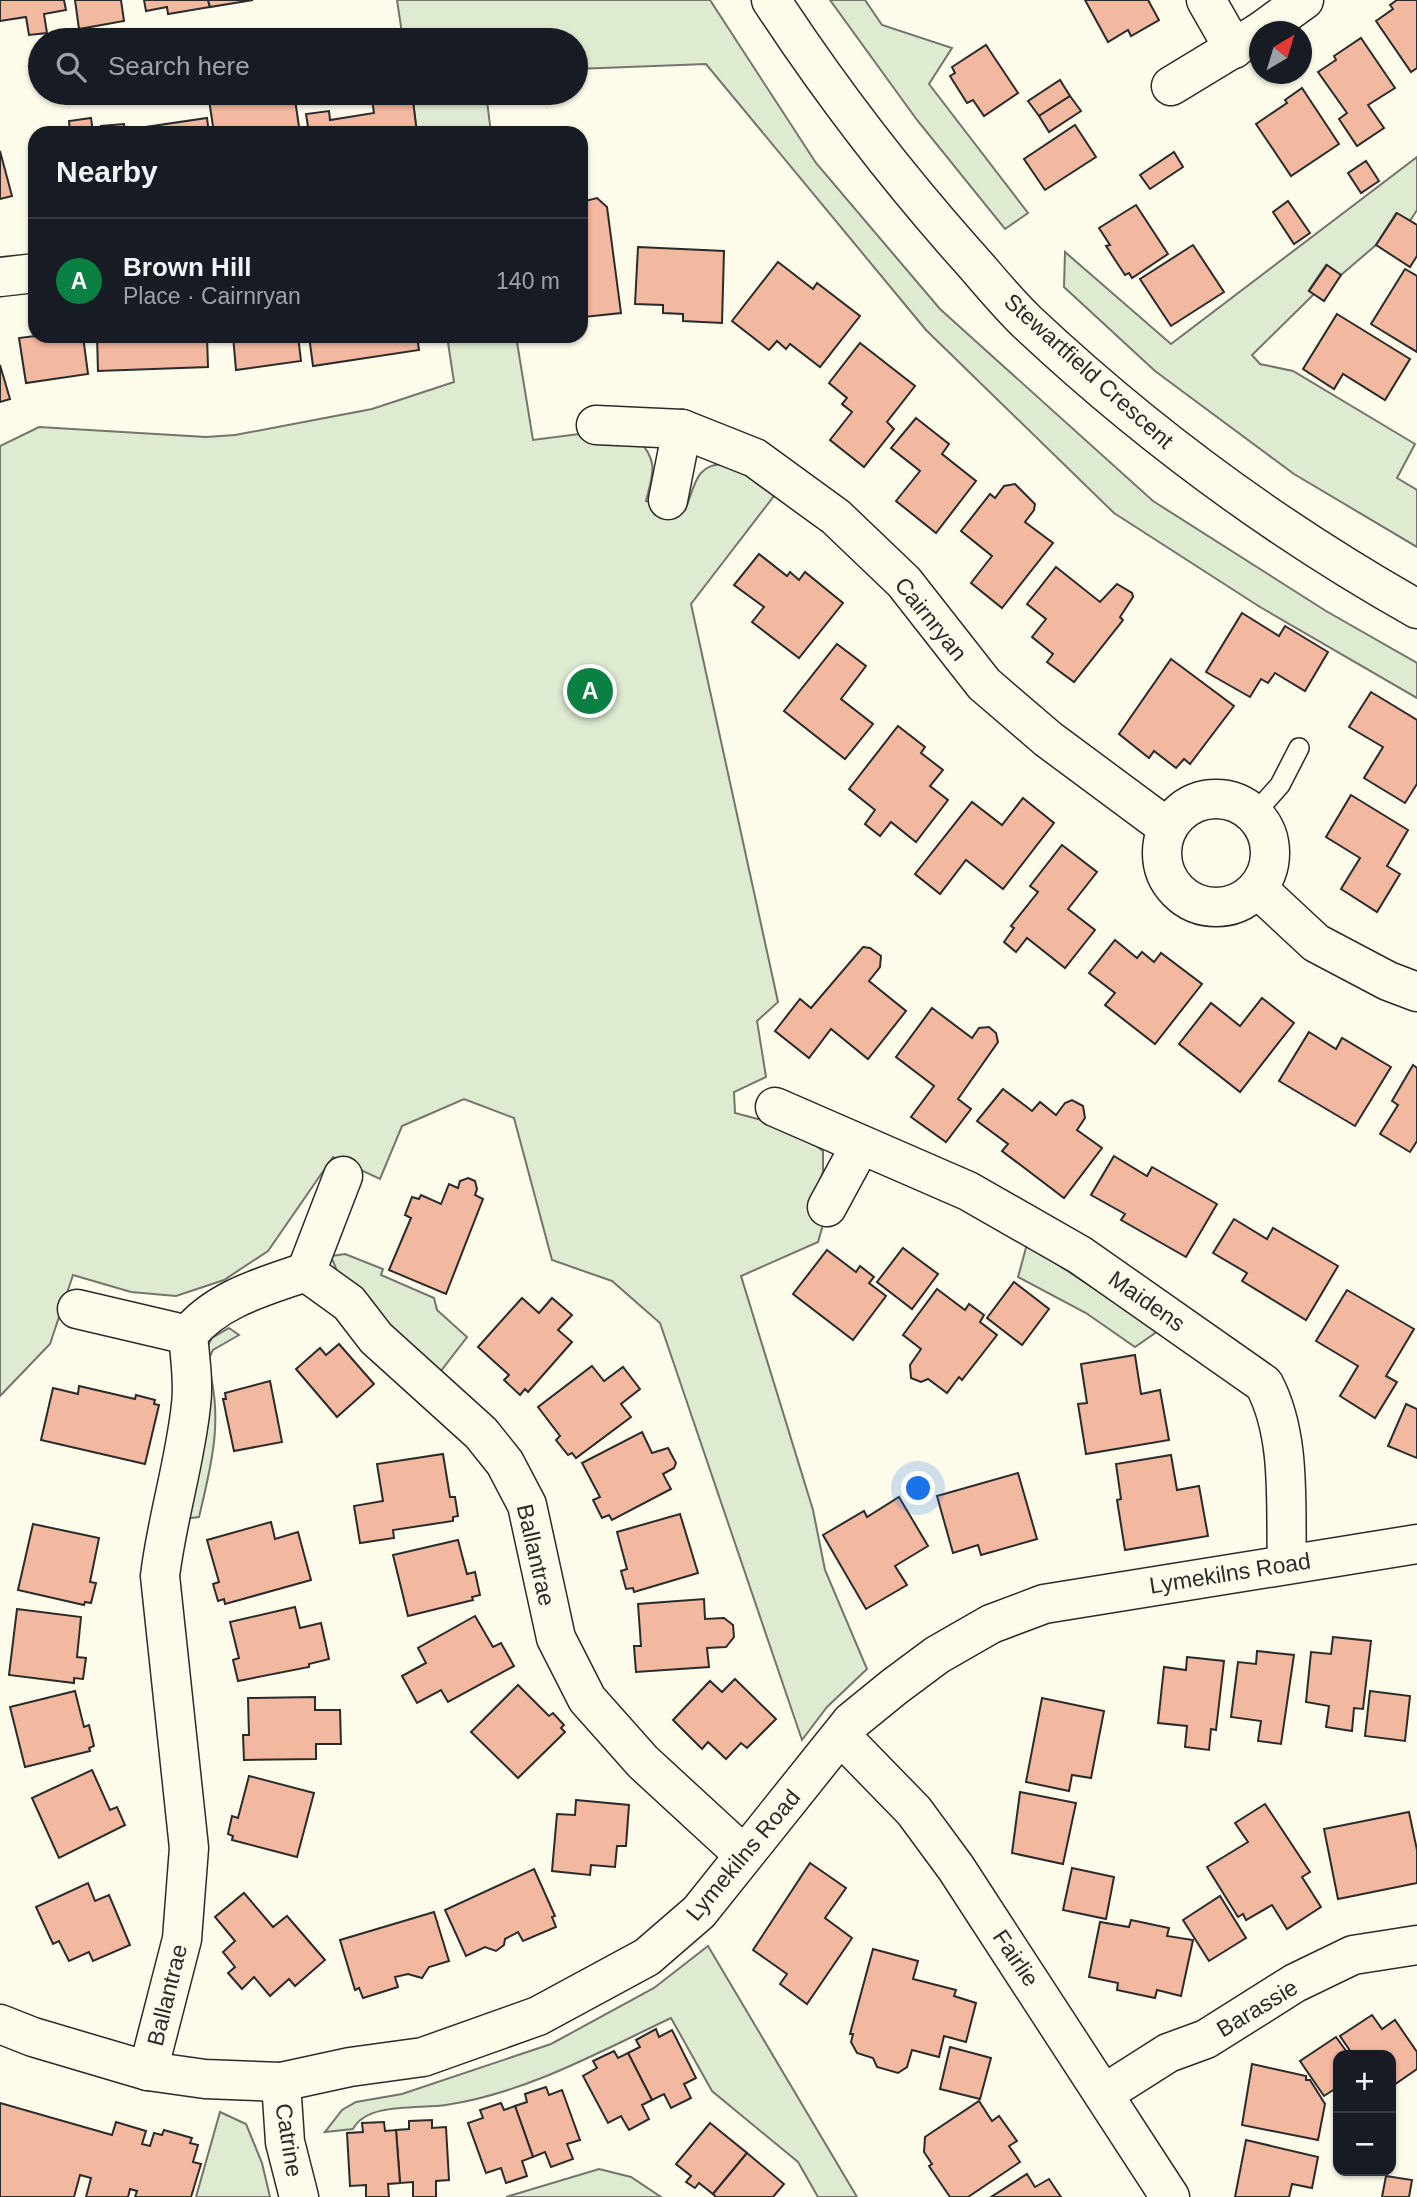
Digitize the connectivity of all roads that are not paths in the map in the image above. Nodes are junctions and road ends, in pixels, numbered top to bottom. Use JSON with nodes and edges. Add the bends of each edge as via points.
{"nodes":[{"id":1,"x":771,"y":0,"type":"edge"},
{"id":2,"x":1206,"y":0,"type":"edge"},
{"id":3,"x":1304,"y":0,"type":"edge"},
{"id":4,"x":1274,"y":21,"type":"edge"},
{"id":5,"x":1249,"y":35,"type":"edge"},
{"id":6,"x":1249,"y":38,"type":"edge"},
{"id":7,"x":1171,"y":86,"type":"dead end"},
{"id":8,"x":28,"y":274,"type":"edge"},
{"id":9,"x":0,"y":277,"type":"edge"},
{"id":10,"x":596,"y":425,"type":"dead end"},
{"id":11,"x":682,"y":429,"type":"junction"},
{"id":12,"x":668,"y":500,"type":"dead end"},
{"id":13,"x":1417,"y":609,"type":"edge"},
{"id":14,"x":1299,"y":748,"type":"dead end"},
{"id":15,"x":1254,"y":814,"type":"junction"},
{"id":16,"x":1168,"y":828,"type":"junction"},
{"id":17,"x":1258,"y":889,"type":"junction"},
{"id":18,"x":1417,"y":992,"type":"edge"},
{"id":19,"x":775,"y":1107,"type":"dead end"},
{"id":20,"x":860,"y":1146,"type":"junction"},
{"id":21,"x":343,"y":1176,"type":"dead end"},
{"id":22,"x":827,"y":1207,"type":"dead end"},
{"id":23,"x":306,"y":1272,"type":"junction"},
{"id":24,"x":77,"y":1309,"type":"dead end"},
{"id":25,"x":188,"y":1335,"type":"junction"},
{"id":26,"x":1417,"y":1544,"type":"edge"},
{"id":27,"x":1287,"y":1563,"type":"junction"},
{"id":28,"x":841,"y":1735,"type":"junction"},
{"id":29,"x":744,"y":1856,"type":"junction"},
{"id":30,"x":1417,"y":1945,"type":"edge"},
{"id":31,"x":0,"y":2024,"type":"edge"},
{"id":32,"x":148,"y":2071,"type":"junction"},
{"id":33,"x":281,"y":2082,"type":"junction"},
{"id":34,"x":1105,"y":2093,"type":"junction"},
{"id":35,"x":299,"y":2197,"type":"edge"},
{"id":36,"x":1170,"y":2197,"type":"edge"}],
"edges":[{"from":1,"to":13,"type":"street","name":"Stewartfield Crescent","via":[[825,83],[898,178],[1026,321],[1197,466],[1340,566]]},
{"from":2,"to":5,"type":"street"},
{"from":3,"to":4,"type":"street"},
{"from":6,"to":7,"type":"street"},
{"from":8,"to":9,"type":"street"},
{"from":10,"to":11,"type":"street","name":"Cairnryan"},
{"from":11,"to":12,"type":"street"},
{"from":11,"to":16,"type":"street","name":"Cairnryan","via":[[755,458],[836,517],[904,582],[985,684],[1048,739]]},
{"from":14,"to":15,"type":"lane","via":[[1280,785]]},
{"from":15,"to":16,"type":"street","via":[[1240,804],[1207,800],[1178,814]]},
{"from":15,"to":17,"type":"street","via":[[1270,842],[1270,859]]},
{"from":16,"to":17,"type":"street","via":[[1162,862],[1168,879],[1193,903],[1210,908],[1228,906]]},
{"from":17,"to":18,"type":"street","via":[[1316,943]]},
{"from":19,"to":20,"type":"street","name":"Maidens"},
{"from":20,"to":22,"type":"street"},
{"from":20,"to":27,"type":"street","name":"Maidens","via":[[968,1191],[1080,1255],[1265,1384],[1277,1408],[1283,1456]]},
{"from":21,"to":23,"type":"street"},
{"from":23,"to":25,"type":"street","via":[[251,1290],[199,1321]]},
{"from":23,"to":29,"type":"street","name":"Ballantrae","via":[[349,1303],[376,1338],[481,1433],[505,1463],[527,1505],[556,1637],[587,1699],[643,1762]]},
{"from":24,"to":25,"type":"street"},
{"from":25,"to":32,"type":"street","name":"Ballantrae","via":[[192,1402],[160,1576],[190,1849],[182,1939]]},
{"from":26,"to":27,"type":"street","name":"Lymekilns Road"},
{"from":27,"to":28,"type":"street","name":"Lymekilns Road","via":[[1044,1604],[991,1624],[894,1687]]},
{"from":28,"to":29,"type":"street","name":"Lymekilns Road"},
{"from":28,"to":34,"type":"street","name":"Fairlie","via":[[914,1811]]},
{"from":29,"to":33,"type":"street","name":"Lymekilns Road","via":[[699,1912],[647,1957],[538,2016],[424,2057]]},
{"from":30,"to":34,"type":"street","name":"Barassie","via":[[1353,1955],[1295,1983],[1206,2039],[1168,2053]]},
{"from":31,"to":32,"type":"street","name":"Lymekilns Road"},
{"from":32,"to":33,"type":"street","name":"Lymekilns Road"},
{"from":33,"to":35,"type":"street","name":"Catrine","via":[[285,2142]]},
{"from":34,"to":36,"type":"street","name":"Fairlie"}]}
